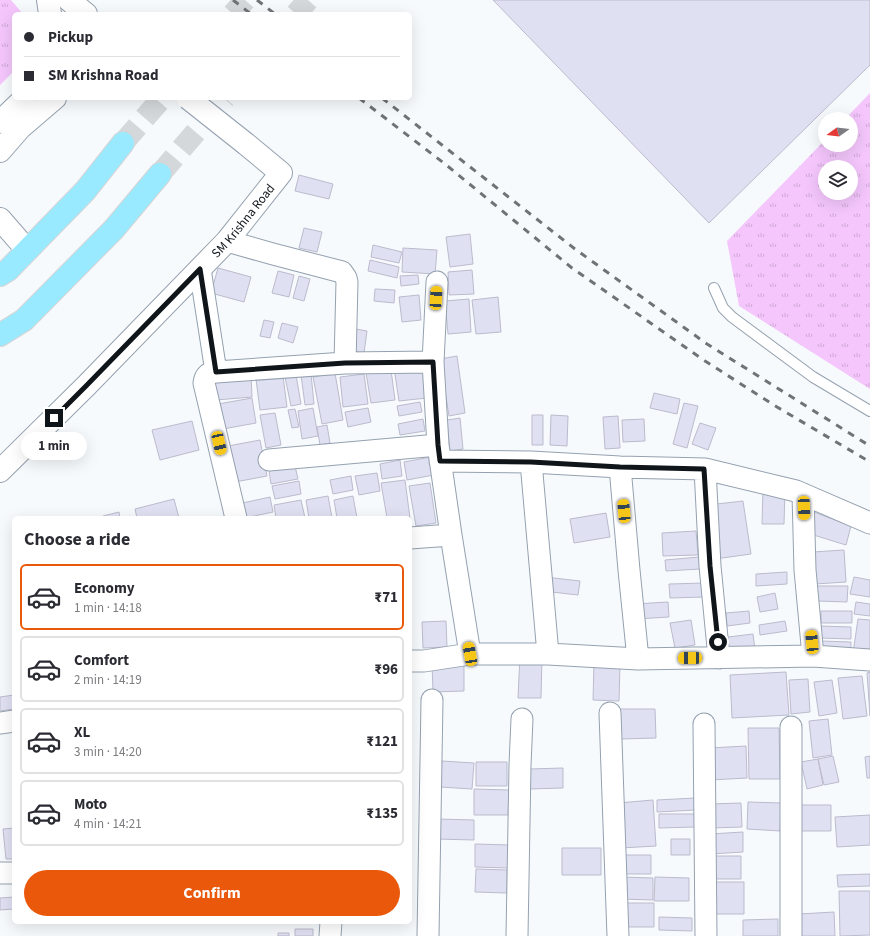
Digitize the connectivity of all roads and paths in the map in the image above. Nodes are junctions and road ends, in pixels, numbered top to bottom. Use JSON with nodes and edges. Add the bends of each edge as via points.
{"nodes":[{"id":1,"x":48,"y":0,"type":"edge"},
{"id":2,"x":69,"y":0,"type":"edge"},
{"id":3,"x":50,"y":12,"type":"edge"},
{"id":4,"x":84,"y":12,"type":"edge"},
{"id":5,"x":23,"y":100,"type":"edge"},
{"id":6,"x":53,"y":100,"type":"edge"},
{"id":7,"x":191,"y":100,"type":"edge"},
{"id":8,"x":0,"y":122,"type":"edge"},
{"id":9,"x":123,"y":143,"type":"tunnel mouth"},
{"id":10,"x":0,"y":151,"type":"edge"},
{"id":11,"x":160,"y":174,"type":"tunnel mouth"},
{"id":12,"x":0,"y":219,"type":"edge"},
{"id":13,"x":227,"y":241,"type":"junction"},
{"id":14,"x":27,"y":250,"type":"junction"},
{"id":15,"x":200,"y":269,"type":"junction"},
{"id":16,"x":0,"y":275,"type":"edge"},
{"id":17,"x":437,"y":282,"type":"dead end"},
{"id":18,"x":714,"y":288,"type":"dead end"},
{"id":19,"x":0,"y":335,"type":"edge"},
{"id":20,"x":433,"y":362,"type":"junction"},
{"id":21,"x":345,"y":363,"type":"junction"},
{"id":22,"x":216,"y":372,"type":"junction"},
{"id":23,"x":870,"y":411,"type":"edge"},
{"id":24,"x":439,"y":453,"type":"junction"},
{"id":25,"x":269,"y":460,"type":"dead end"},
{"id":26,"x":531,"y":462,"type":"junction"},
{"id":27,"x":620,"y":467,"type":"junction"},
{"id":28,"x":704,"y":469,"type":"junction"},
{"id":29,"x":0,"y":471,"type":"edge"},
{"id":30,"x":803,"y":494,"type":"junction"},
{"id":31,"x":236,"y":516,"type":"edge"},
{"id":32,"x":870,"y":523,"type":"edge"},
{"id":33,"x":451,"y":535,"type":"junction"},
{"id":34,"x":412,"y":538,"type":"edge"},
{"id":35,"x":470,"y":654,"type":"junction"},
{"id":36,"x":548,"y":654,"type":"junction"},
{"id":37,"x":813,"y":656,"type":"junction"},
{"id":38,"x":719,"y":658,"type":"junction"},
{"id":39,"x":638,"y":659,"type":"junction"},
{"id":40,"x":870,"y":660,"type":"edge"},
{"id":41,"x":412,"y":661,"type":"edge"},
{"id":42,"x":432,"y":700,"type":"dead end"},
{"id":43,"x":610,"y":714,"type":"dead end"},
{"id":44,"x":522,"y":719,"type":"dead end"},
{"id":45,"x":12,"y":721,"type":"edge"},
{"id":46,"x":0,"y":723,"type":"edge"},
{"id":47,"x":704,"y":724,"type":"dead end"},
{"id":48,"x":791,"y":727,"type":"dead end"},
{"id":49,"x":0,"y":873,"type":"edge"},
{"id":50,"x":12,"y":873,"type":"edge"},
{"id":51,"x":331,"y":924,"type":"edge"},
{"id":52,"x":330,"y":936,"type":"edge"},
{"id":53,"x":428,"y":936,"type":"edge"},
{"id":54,"x":517,"y":936,"type":"edge"},
{"id":55,"x":618,"y":936,"type":"edge"},
{"id":56,"x":706,"y":936,"type":"edge"},
{"id":57,"x":791,"y":936,"type":"edge"}],
"edges":[{"from":1,"to":3,"type":"street"},
{"from":2,"to":4,"type":"street"},
{"from":5,"to":8,"type":"street"},
{"from":6,"to":10,"type":"street","via":[[20,128]]},
{"from":7,"to":13,"type":"street","name":"SM Krishna Road","bridge":true,"via":[[281,173]]},
{"from":9,"to":14,"type":"highway","via":[[85,191]]},
{"from":11,"to":19,"type":"highway","via":[[114,229],[24,320]]},
{"from":12,"to":14,"type":"street"},
{"from":13,"to":15,"type":"street","name":"SM Krishna Road"},
{"from":13,"to":21,"type":"street","via":[[342,272],[348,282]]},
{"from":14,"to":16,"type":"highway"},
{"from":15,"to":22,"type":"street"},
{"from":15,"to":29,"type":"street","name":"SM Krishna Road"},
{"from":17,"to":20,"type":"street"},
{"from":18,"to":23,"type":"lane","via":[[723,308],[732,317],[813,377]]},
{"from":20,"to":21,"type":"street"},
{"from":20,"to":24,"type":"street"},
{"from":21,"to":22,"type":"street"},
{"from":22,"to":31,"type":"street","via":[[206,375],[204,383]]},
{"from":24,"to":25,"type":"street"},
{"from":24,"to":26,"type":"street"},
{"from":24,"to":33,"type":"street"},
{"from":26,"to":27,"type":"street"},
{"from":26,"to":36,"type":"street"},
{"from":27,"to":28,"type":"street"},
{"from":27,"to":39,"type":"street"},
{"from":28,"to":30,"type":"street"},
{"from":28,"to":38,"type":"street"},
{"from":30,"to":32,"type":"street"},
{"from":30,"to":37,"type":"street","via":[[805,570]]},
{"from":33,"to":34,"type":"street"},
{"from":33,"to":35,"type":"street"},
{"from":35,"to":36,"type":"street"},
{"from":35,"to":41,"type":"street"},
{"from":36,"to":39,"type":"street"},
{"from":37,"to":38,"type":"street"},
{"from":37,"to":40,"type":"street"},
{"from":38,"to":39,"type":"street"},
{"from":42,"to":53,"type":"street"},
{"from":43,"to":55,"type":"street"},
{"from":44,"to":54,"type":"street"},
{"from":45,"to":46,"type":"street"},
{"from":47,"to":56,"type":"street"},
{"from":48,"to":57,"type":"street"},
{"from":49,"to":50,"type":"street"},
{"from":51,"to":52,"type":"street"}]}
